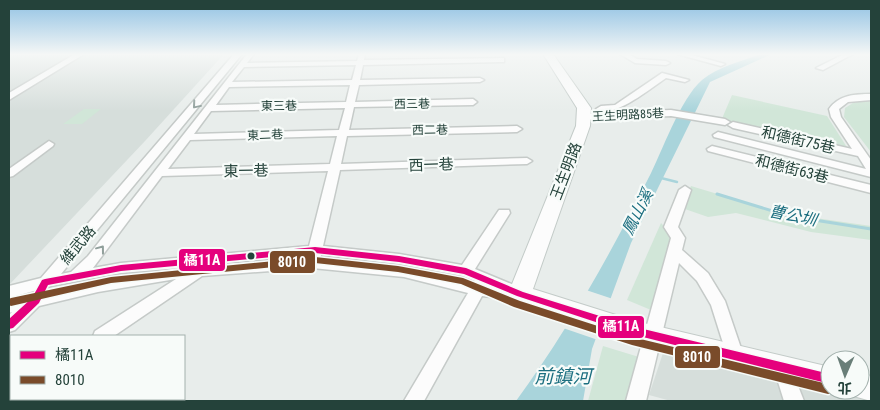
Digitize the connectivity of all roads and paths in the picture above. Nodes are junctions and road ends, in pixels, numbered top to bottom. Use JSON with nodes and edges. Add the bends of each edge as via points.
{"nodes":[{"id":1,"x":48,"y":73,"type":"edge"},
{"id":2,"x":228,"y":73,"type":"edge"},
{"id":3,"x":233,"y":73,"type":"edge"},
{"id":4,"x":357,"y":73,"type":"edge"},
{"id":5,"x":560,"y":73,"type":"edge"},
{"id":6,"x":480,"y":80,"type":"dead end"},
{"id":7,"x":685,"y":80,"type":"dead end"},
{"id":8,"x":355,"y":82,"type":"junction"},
{"id":9,"x":226,"y":85,"type":"junction"},
{"id":10,"x":9,"y":97,"type":"edge"},
{"id":11,"x":871,"y":97,"type":"edge"},
{"id":12,"x":474,"y":102,"type":"dead end"},
{"id":13,"x":350,"y":105,"type":"junction"},
{"id":14,"x":208,"y":108,"type":"junction"},
{"id":15,"x":584,"y":113,"type":"junction"},
{"id":16,"x":701,"y":118,"type":"joint"},
{"id":17,"x":517,"y":129,"type":"dead end"},
{"id":18,"x":343,"y":132,"type":"junction"},
{"id":19,"x":718,"y":134,"type":"dead end"},
{"id":20,"x":186,"y":137,"type":"junction"},
{"id":21,"x":49,"y":144,"type":"dead end"},
{"id":22,"x":712,"y":149,"type":"dead end"},
{"id":23,"x":862,"y":154,"type":"junction"},
{"id":24,"x":527,"y":161,"type":"dead end"},
{"id":25,"x":871,"y":168,"type":"edge"},
{"id":26,"x":334,"y":169,"type":"junction"},
{"id":27,"x":158,"y":173,"type":"junction"},
{"id":28,"x":9,"y":174,"type":"edge"},
{"id":29,"x":871,"y":174,"type":"edge"},
{"id":30,"x":871,"y":189,"type":"edge"},
{"id":31,"x":685,"y":190,"type":"dead end"},
{"id":32,"x":504,"y":213,"type":"dead end"},
{"id":33,"x":675,"y":252,"type":"junction"},
{"id":34,"x":313,"y":256,"type":"junction"},
{"id":35,"x":200,"y":271,"type":"junction"},
{"id":36,"x":466,"y":271,"type":"junction"},
{"id":37,"x":76,"y":276,"type":"junction"},
{"id":38,"x":45,"y":282,"type":"junction"},
{"id":39,"x":481,"y":284,"type":"junction"},
{"id":40,"x":9,"y":292,"type":"edge"},
{"id":41,"x":520,"y":294,"type":"junction"},
{"id":42,"x":36,"y":300,"type":"junction"},
{"id":43,"x":9,"y":307,"type":"edge"},
{"id":44,"x":9,"y":325,"type":"edge"},
{"id":45,"x":643,"y":333,"type":"junction"},
{"id":46,"x":103,"y":335,"type":"edge"},
{"id":47,"x":736,"y":357,"type":"junction"},
{"id":48,"x":783,"y":369,"type":"junction"},
{"id":49,"x":820,"y":377,"type":"edge"},
{"id":50,"x":414,"y":401,"type":"edge"},
{"id":51,"x":636,"y":401,"type":"edge"},
{"id":52,"x":794,"y":401,"type":"edge"}],
"edges":[{"from":1,"to":10,"type":"street"},
{"from":2,"to":38,"type":"street","name":"維武路","one_way":true},
{"from":3,"to":9,"type":"street","name":"維武路"},
{"from":4,"to":8,"type":"street"},
{"from":5,"to":15,"type":"main road"},
{"from":6,"to":8,"type":"street"},
{"from":7,"to":15,"type":"street","via":[[665,75],[617,107]]},
{"from":8,"to":9,"type":"street"},
{"from":8,"to":13,"type":"street"},
{"from":9,"to":14,"type":"street","name":"維武路"},
{"from":11,"to":23,"type":"street","via":[[848,100],[834,109],[836,117]]},
{"from":12,"to":13,"type":"street","name":"西三巷"},
{"from":13,"to":14,"type":"street","name":"東三巷"},
{"from":13,"to":18,"type":"street"},
{"from":14,"to":20,"type":"street","name":"維武路"},
{"from":15,"to":16,"type":"street","name":"王生明路85巷","via":[[671,113]]},
{"from":15,"to":41,"type":"main road","name":"王生明路","via":[[583,126]]},
{"from":16,"to":23,"type":"street","name":"和德街75巷"},
{"from":17,"to":18,"type":"street","name":"西二巷"},
{"from":18,"to":20,"type":"street","name":"東二巷"},
{"from":18,"to":26,"type":"street"},
{"from":19,"to":29,"type":"street"},
{"from":20,"to":27,"type":"street","name":"維武路"},
{"from":21,"to":28,"type":"street"},
{"from":22,"to":30,"type":"street","name":"和德街63巷"},
{"from":23,"to":25,"type":"street"},
{"from":24,"to":26,"type":"street","name":"西一巷"},
{"from":26,"to":27,"type":"street","name":"東一巷"},
{"from":26,"to":34,"type":"street"},
{"from":37,"to":27,"type":"street","name":"維武路","one_way":true,"via":[[93,259]]},
{"from":31,"to":33,"type":"street","via":[[671,227],[678,238]]},
{"from":32,"to":36,"type":"street"},
{"from":33,"to":45,"type":"street"},
{"from":33,"to":47,"type":"street","via":[[703,277],[720,305]]},
{"from":34,"to":35,"type":"street"},
{"from":34,"to":36,"type":"street","via":[[400,259]]},
{"from":34,"to":37,"type":"street","via":[[121,268]]},
{"from":34,"to":39,"type":"street"},
{"from":35,"to":42,"type":"street","via":[[108,284]]},
{"from":35,"to":46,"type":"street"},
{"from":36,"to":39,"type":"street"},
{"from":37,"to":38,"type":"street"},
{"from":37,"to":42,"type":"street","name":"維武路"},
{"from":38,"to":40,"type":"street"},
{"from":38,"to":42,"type":"street","name":"維武路"},
{"from":39,"to":41,"type":"street"},
{"from":39,"to":50,"type":"street"},
{"from":41,"to":45,"type":"main road"},
{"from":42,"to":43,"type":"street"},
{"from":42,"to":44,"type":"street"},
{"from":45,"to":47,"type":"main road"},
{"from":45,"to":51,"type":"street"},
{"from":47,"to":48,"type":"main road"},
{"from":48,"to":49,"type":"main road"},
{"from":48,"to":52,"type":"street"}]}
